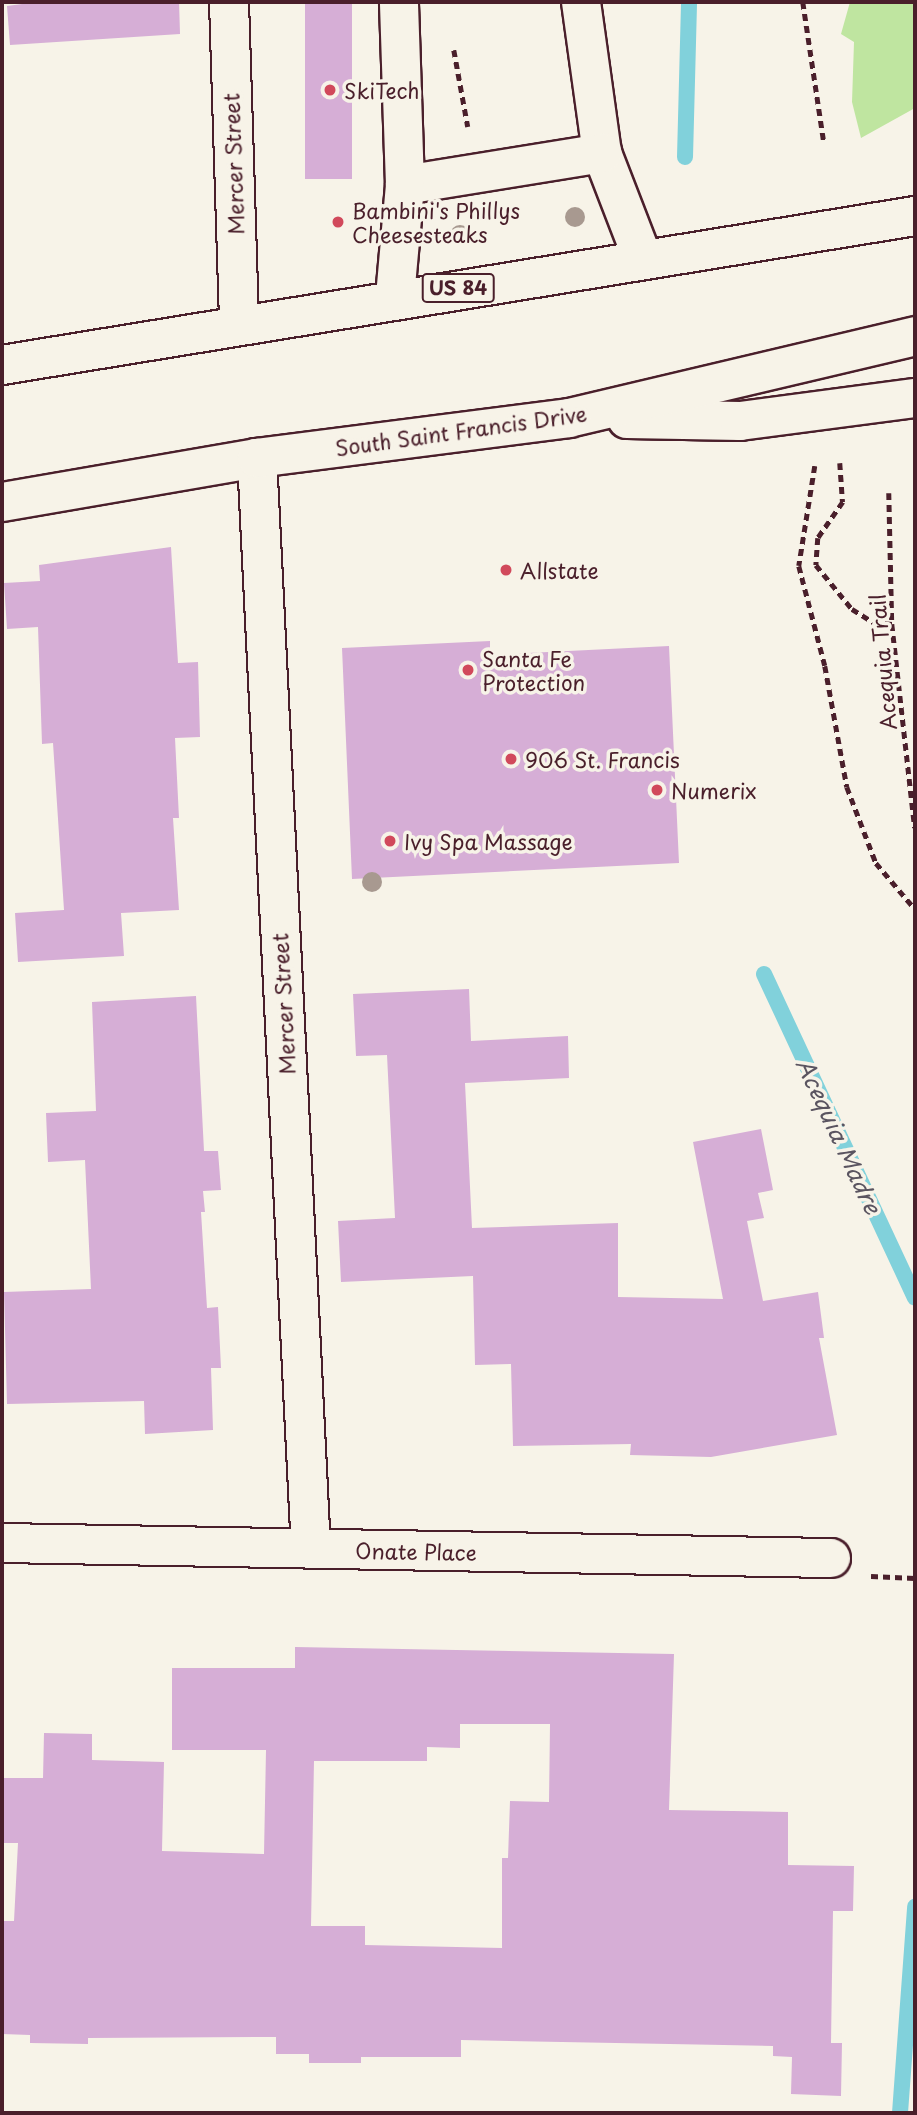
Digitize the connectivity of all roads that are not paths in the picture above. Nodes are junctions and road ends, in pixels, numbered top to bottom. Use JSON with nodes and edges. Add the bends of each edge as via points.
{"nodes":[{"id":1,"x":229,"y":2,"type":"edge"},
{"id":2,"x":399,"y":2,"type":"edge"},
{"id":3,"x":581,"y":2,"type":"edge"},
{"id":4,"x":602,"y":153,"type":"junction"},
{"id":5,"x":405,"y":185,"type":"junction"},
{"id":6,"x":915,"y":216,"type":"edge"},
{"id":7,"x":643,"y":259,"type":"junction"},
{"id":8,"x":395,"y":297,"type":"junction"},
{"id":9,"x":239,"y":325,"type":"junction"},
{"id":10,"x":915,"y":336,"type":"edge"},
{"id":11,"x":2,"y":365,"type":"edge"},
{"id":12,"x":915,"y":398,"type":"edge"},
{"id":13,"x":569,"y":418,"type":"junction"},
{"id":14,"x":257,"y":458,"type":"junction"},
{"id":15,"x":2,"y":502,"type":"edge"},
{"id":16,"x":2,"y":1543,"type":"edge"},
{"id":17,"x":311,"y":1549,"type":"junction"},
{"id":18,"x":831,"y":1558,"type":"dead end"}],
"edges":[{"from":1,"to":9,"type":"main road","name":"Mercer Street"},
{"from":2,"to":5,"type":"main road"},
{"from":3,"to":4,"type":"main road"},
{"from":4,"to":5,"type":"main road"},
{"from":4,"to":7,"type":"main road"},
{"from":5,"to":8,"type":"main road"},
{"from":6,"to":7,"type":"main road","number":"US 84"},
{"from":7,"to":8,"type":"main road","number":"US 84"},
{"from":8,"to":9,"type":"main road","number":"US 84"},
{"from":9,"to":11,"type":"main road","number":"US 84"},
{"from":10,"to":13,"type":"main road","name":"South Saint Francis Drive"},
{"from":12,"to":13,"type":"main road","via":[[740,421]]},
{"from":13,"to":14,"type":"main road","name":"South Saint Francis Drive"},
{"from":14,"to":15,"type":"main road","name":"South Saint Francis Drive"},
{"from":14,"to":17,"type":"main road","name":"Mercer Street"},
{"from":16,"to":17,"type":"main road","name":"Onate Place"},
{"from":17,"to":18,"type":"main road","name":"Onate Place"}]}
